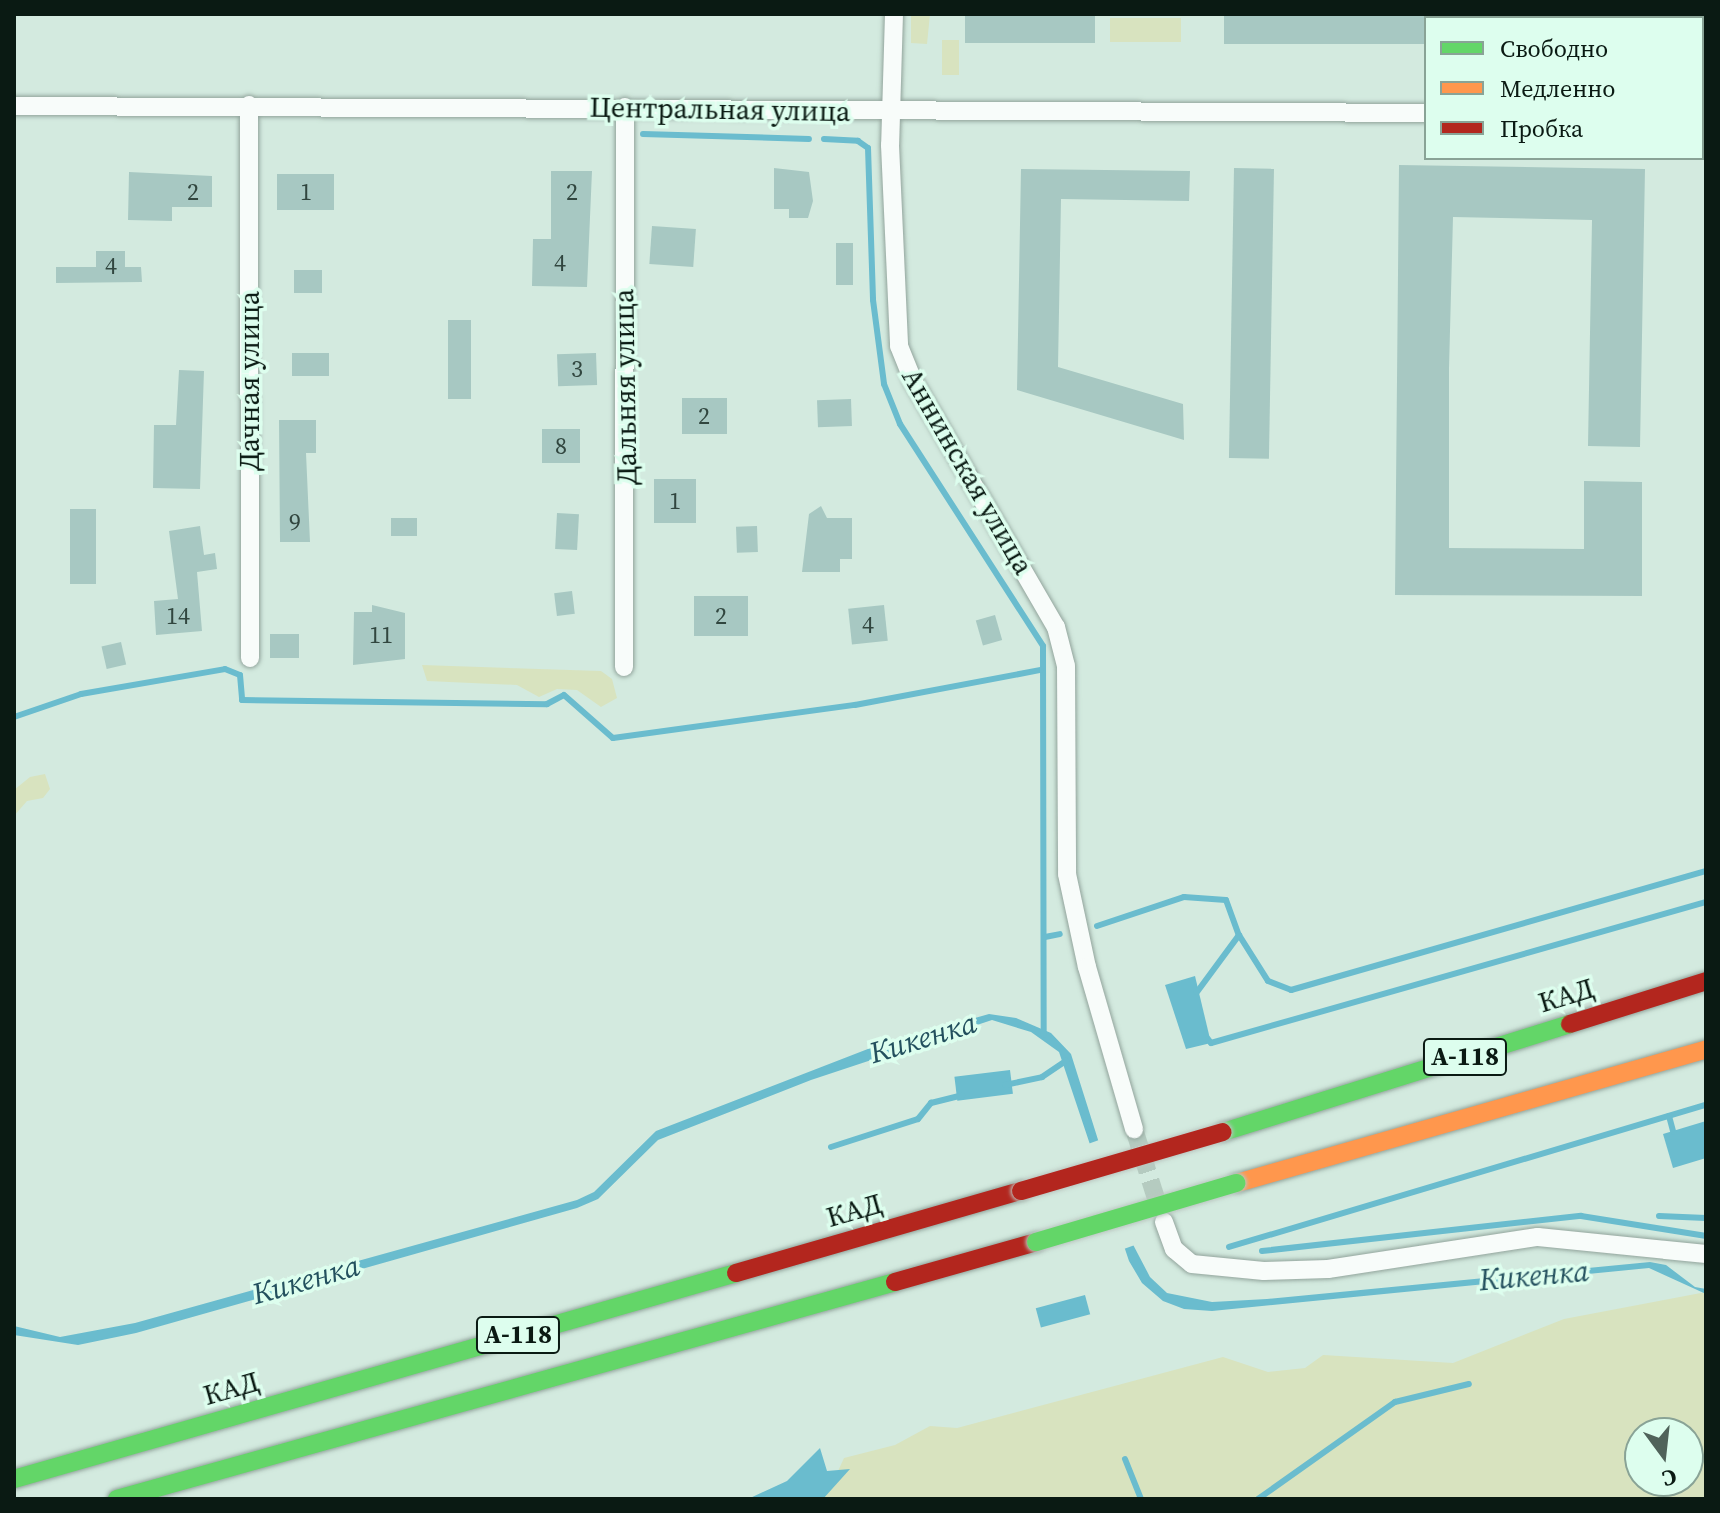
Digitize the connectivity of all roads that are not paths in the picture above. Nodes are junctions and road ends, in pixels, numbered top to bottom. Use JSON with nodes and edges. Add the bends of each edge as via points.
{"nodes":[{"id":1,"x":894,"y":14,"type":"edge"},
{"id":2,"x":249,"y":105,"type":"junction"},
{"id":3,"x":14,"y":106,"type":"edge"},
{"id":4,"x":625,"y":107,"type":"junction"},
{"id":5,"x":890,"y":112,"type":"junction"},
{"id":6,"x":1424,"y":113,"type":"edge"},
{"id":7,"x":250,"y":658,"type":"dead end"},
{"id":8,"x":624,"y":667,"type":"dead end"},
{"id":9,"x":1706,"y":981,"type":"edge"},
{"id":10,"x":1706,"y":1049,"type":"edge"},
{"id":11,"x":1134,"y":1129,"type":"tunnel mouth"},
{"id":12,"x":1164,"y":1222,"type":"tunnel mouth"},
{"id":13,"x":1706,"y":1254,"type":"edge"},
{"id":14,"x":14,"y":1479,"type":"edge"},
{"id":15,"x":117,"y":1499,"type":"edge"}],
"edges":[{"from":1,"to":5,"type":"street","name":"Аннинская улица"},
{"from":2,"to":3,"type":"street","name":"Центральная улица"},
{"from":2,"to":4,"type":"street","name":"Центральная улица"},
{"from":2,"to":7,"type":"street","name":"Дачная улица"},
{"from":4,"to":5,"type":"street","name":"Центральная улица"},
{"from":4,"to":8,"type":"street","name":"Дальняя улица"},
{"from":5,"to":6,"type":"street","name":"Центральная улица"},
{"from":5,"to":11,"type":"street","name":"Аннинская улица","via":[[895,323],[904,363],[1043,599],[1063,651],[1067,874],[1087,967]]},
{"from":9,"to":14,"type":"highway","name":"КАД","number":"А-118","bridge":true,"via":[[1223,1132]]},
{"from":10,"to":15,"type":"highway","number":"А-118","bridge":true},
{"from":12,"to":13,"type":"street","via":[[1174,1249],[1192,1264],[1264,1271],[1328,1269],[1538,1237]]}]}
